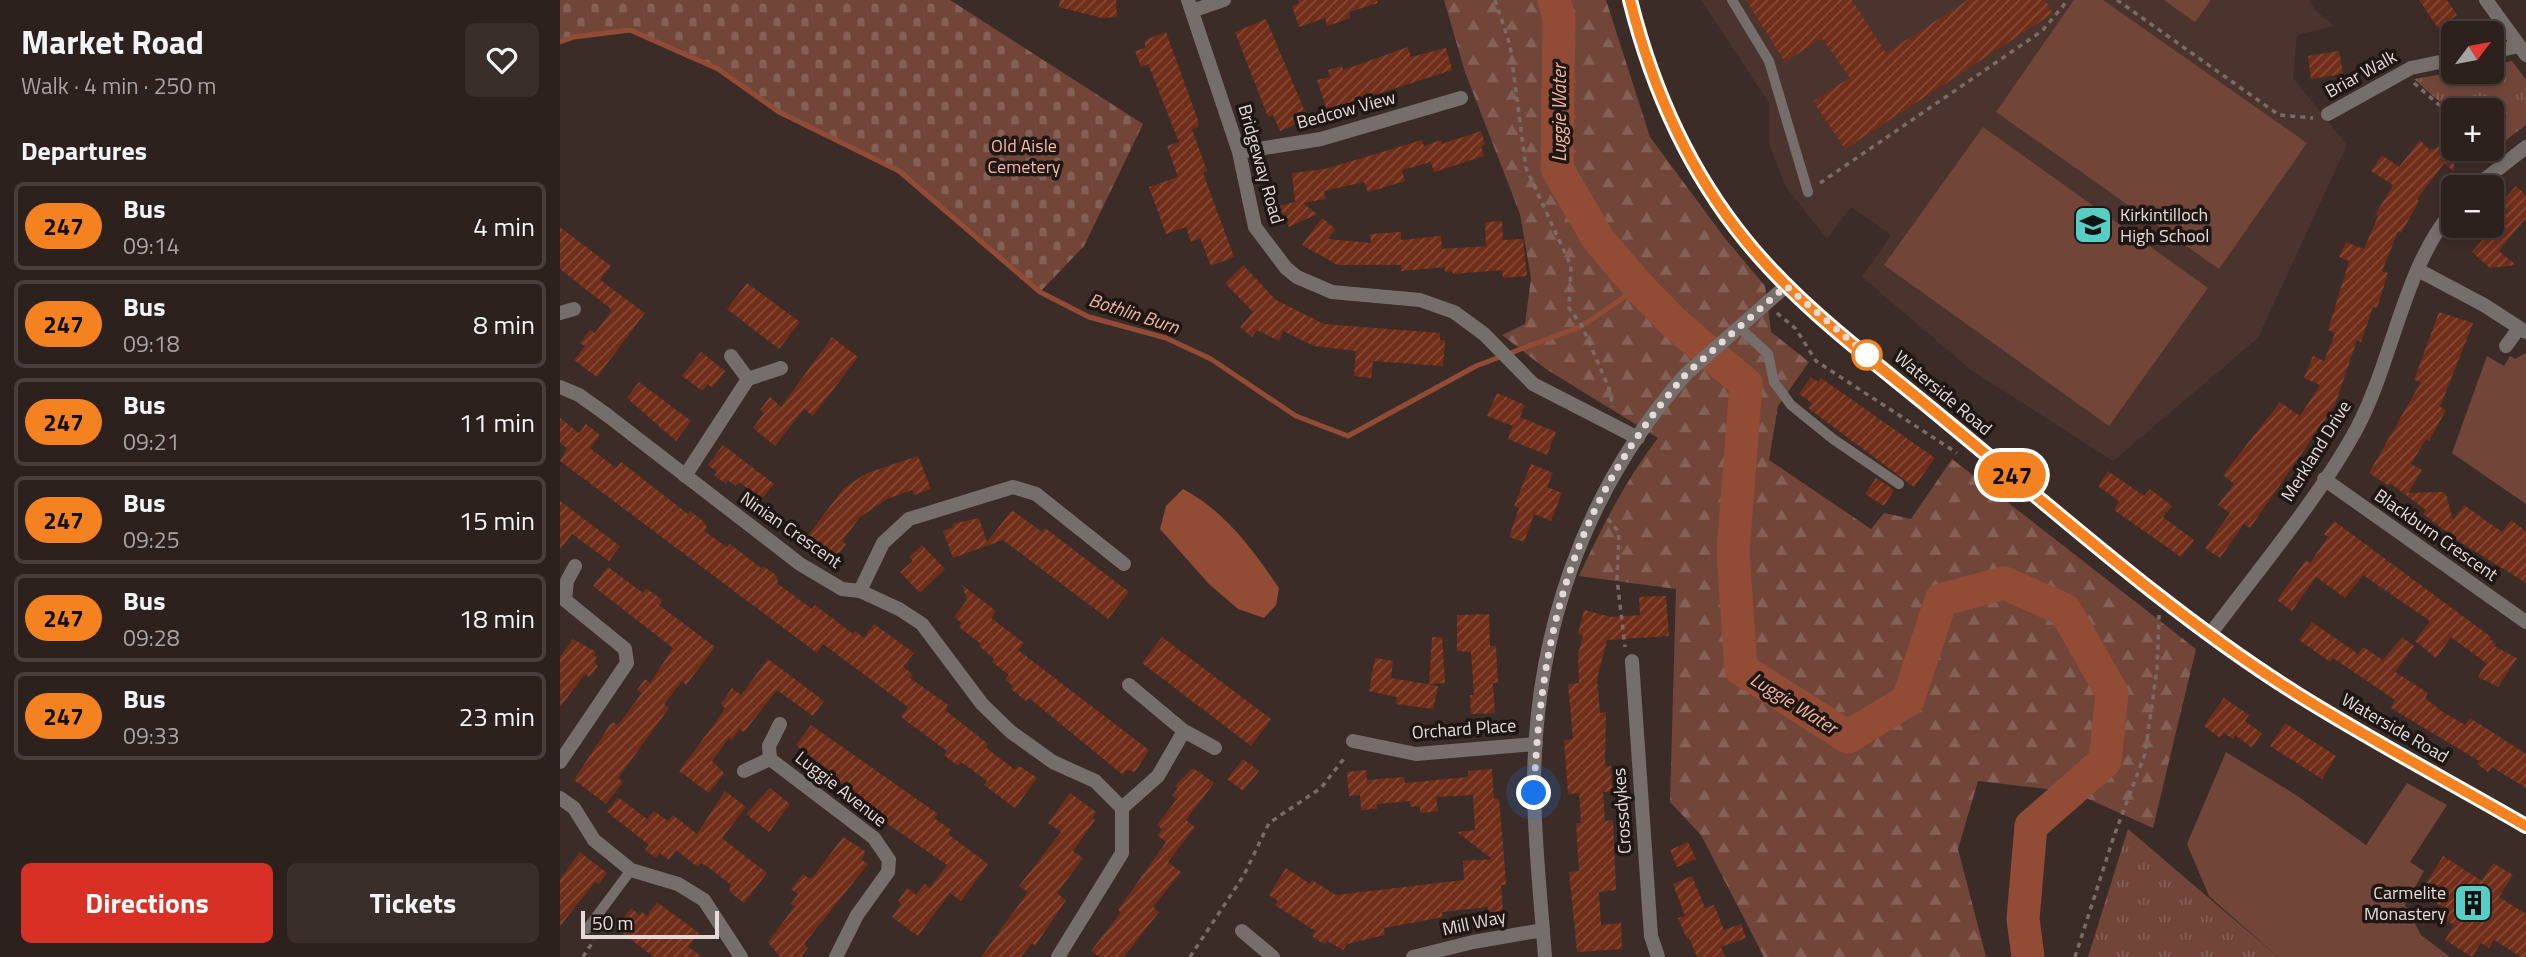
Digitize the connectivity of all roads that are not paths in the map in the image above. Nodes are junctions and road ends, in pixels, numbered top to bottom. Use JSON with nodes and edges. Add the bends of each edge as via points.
{"nodes":[{"id":1,"x":1224,"y":0,"type":"edge"},
{"id":2,"x":1630,"y":0,"type":"edge"},
{"id":3,"x":1732,"y":0,"type":"edge"},
{"id":4,"x":2486,"y":0,"type":"edge"},
{"id":5,"x":1190,"y":6,"type":"edge"},
{"id":6,"x":2523,"y":51,"type":"edge"},
{"id":7,"x":2504,"y":52,"type":"edge"},
{"id":8,"x":2441,"y":63,"type":"edge"},
{"id":9,"x":1461,"y":98,"type":"dead end"},
{"id":10,"x":2328,"y":114,"type":"road end"},
{"id":11,"x":2526,"y":147,"type":"edge"},
{"id":12,"x":1239,"y":152,"type":"junction"},
{"id":13,"x":2490,"y":175,"type":"edge"},
{"id":14,"x":1808,"y":192,"type":"road end"},
{"id":15,"x":2441,"y":224,"type":"edge"},
{"id":16,"x":2418,"y":270,"type":"junction"},
{"id":17,"x":1786,"y":286,"type":"junction"},
{"id":18,"x":1741,"y":328,"type":"junction"},
{"id":19,"x":2523,"y":330,"type":"edge"},
{"id":20,"x":2506,"y":346,"type":"dead end"},
{"id":21,"x":731,"y":356,"type":"dead end"},
{"id":22,"x":781,"y":368,"type":"dead end"},
{"id":23,"x":748,"y":379,"type":"junction"},
{"id":24,"x":560,"y":387,"type":"edge"},
{"id":25,"x":1638,"y":438,"type":"junction"},
{"id":26,"x":685,"y":476,"type":"junction"},
{"id":27,"x":2324,"y":479,"type":"junction"},
{"id":28,"x":1899,"y":484,"type":"dead end"},
{"id":29,"x":1124,"y":565,"type":"dead end"},
{"id":30,"x":575,"y":566,"type":"dead end"},
{"id":31,"x":860,"y":591,"type":"junction"},
{"id":32,"x":562,"y":601,"type":"edge"},
{"id":33,"x":2526,"y":622,"type":"edge"},
{"id":34,"x":2211,"y":633,"type":"junction"},
{"id":35,"x":1632,"y":661,"type":"road end"},
{"id":36,"x":1129,"y":685,"type":"dead end"},
{"id":37,"x":780,"y":724,"type":"dead end"},
{"id":38,"x":1184,"y":731,"type":"junction"},
{"id":39,"x":1536,"y":744,"type":"junction"},
{"id":40,"x":1351,"y":747,"type":"road end"},
{"id":41,"x":1215,"y":748,"type":"dead end"},
{"id":42,"x":771,"y":758,"type":"junction"},
{"id":43,"x":560,"y":762,"type":"edge"},
{"id":44,"x":744,"y":771,"type":"dead end"},
{"id":45,"x":560,"y":799,"type":"edge"},
{"id":46,"x":1122,"y":808,"type":"junction"},
{"id":47,"x":2526,"y":826,"type":"edge"},
{"id":48,"x":631,"y":870,"type":"junction"},
{"id":49,"x":587,"y":929,"type":"dead end"},
{"id":50,"x":1543,"y":930,"type":"junction"},
{"id":51,"x":1242,"y":931,"type":"dead end"},
{"id":52,"x":741,"y":957,"type":"edge"},
{"id":53,"x":836,"y":957,"type":"edge"},
{"id":54,"x":1058,"y":957,"type":"edge"},
{"id":55,"x":1273,"y":957,"type":"edge"},
{"id":56,"x":1413,"y":957,"type":"edge"},
{"id":57,"x":1545,"y":957,"type":"edge"},
{"id":58,"x":1658,"y":957,"type":"edge"}],
"edges":[{"from":1,"to":5,"type":"street"},
{"from":2,"to":17,"type":"main road","name":"Waterside Road","via":[[1651,76],[1679,136],[1707,187]]},
{"from":3,"to":14,"type":"lane","via":[[1769,61]]},
{"from":4,"to":6,"type":"street"},
{"from":5,"to":12,"type":"street","name":"Bridgeway Road"},
{"from":6,"to":7,"type":"street"},
{"from":8,"to":10,"type":"street","name":"Briar Walk","via":[[2402,72]]},
{"from":9,"to":12,"type":"street","name":"Bedcow View","via":[[1321,139]]},
{"from":11,"to":13,"type":"street"},
{"from":12,"to":25,"type":"street","name":"Bridgeway Road","via":[[1255,227],[1275,258],[1297,277],[1332,292],[1420,300],[1454,312],[1484,334],[1533,384]]},
{"from":15,"to":16,"type":"street","name":"Merkland Drive"},
{"from":16,"to":19,"type":"street"},
{"from":16,"to":27,"type":"street","name":"Merkland Drive","via":[[2374,393]]},
{"from":17,"to":18,"type":"street"},
{"from":17,"to":34,"type":"main road","name":"Waterside Road"},
{"from":18,"to":25,"type":"street","via":[[1672,390]]},
{"from":18,"to":28,"type":"lane","via":[[1768,354],[1774,382],[1791,405]]},
{"from":19,"to":20,"type":"street"},
{"from":21,"to":23,"type":"street"},
{"from":22,"to":23,"type":"street"},
{"from":23,"to":26,"type":"street"},
{"from":24,"to":26,"type":"street","name":"Ninian Crescent","via":[[579,395]]},
{"from":25,"to":39,"type":"street","via":[[1596,506],[1561,592],[1549,641]]},
{"from":26,"to":31,"type":"street","name":"Ninian Crescent","via":[[800,564],[842,589]]},
{"from":27,"to":33,"type":"street","name":"Blackburn Crescent"},
{"from":27,"to":34,"type":"street","name":"Merkland Drive"},
{"from":29,"to":31,"type":"street","via":[[1035,494],[1013,487],[909,519],[883,543]]},
{"from":30,"to":32,"type":"street"},
{"from":31,"to":46,"type":"street","name":"Ninian Crescent","via":[[922,624],[982,704],[1011,732],[1053,762],[1095,781]]},
{"from":32,"to":43,"type":"street","via":[[625,649],[628,663]]},
{"from":34,"to":47,"type":"main road","name":"Waterside Road","via":[[2298,695]]},
{"from":35,"to":58,"type":"street","name":"Crossdykes","via":[[1651,936]]},
{"from":36,"to":38,"type":"street"},
{"from":37,"to":42,"type":"street","name":"Luggie Avenue","via":[[769,746]]},
{"from":38,"to":41,"type":"street"},
{"from":38,"to":46,"type":"street","via":[[1158,776]]},
{"from":39,"to":40,"type":"street","name":"Orchard Place","via":[[1416,754]]},
{"from":39,"to":50,"type":"street","via":[[1534,793]]},
{"from":42,"to":44,"type":"street"},
{"from":42,"to":53,"type":"street","name":"Luggie Avenue","via":[[874,838],[889,860],[888,872],[857,915]]},
{"from":45,"to":48,"type":"street","via":[[574,808],[594,840]]},
{"from":46,"to":54,"type":"street","via":[[1122,853]]},
{"from":48,"to":49,"type":"lane"},
{"from":48,"to":52,"type":"street","via":[[678,884],[704,900]]},
{"from":50,"to":56,"type":"street","name":"Mill Way"},
{"from":50,"to":57,"type":"street"},
{"from":51,"to":55,"type":"street"}]}
